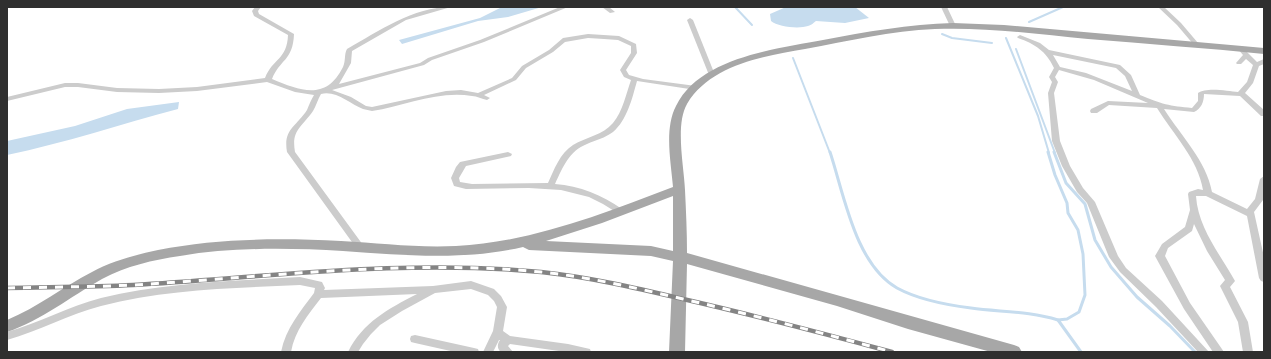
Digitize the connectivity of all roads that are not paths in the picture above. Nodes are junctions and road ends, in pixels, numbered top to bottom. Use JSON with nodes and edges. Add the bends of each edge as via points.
{"nodes":[{"id":1,"x":258,"y":7,"type":"edge"},
{"id":2,"x":429,"y":7,"type":"edge"},
{"id":3,"x":448,"y":7,"type":"edge"},
{"id":4,"x":565,"y":7,"type":"edge"},
{"id":5,"x":605,"y":7,"type":"edge"},
{"id":6,"x":944,"y":7,"type":"edge"},
{"id":7,"x":1162,"y":7,"type":"edge"},
{"id":8,"x":612,"y":12,"type":"dead end"},
{"id":9,"x":422,"y":13,"type":"junction"},
{"id":10,"x":690,"y":20,"type":"dead end"},
{"id":11,"x":953,"y":26,"type":"junction"},
{"id":12,"x":1020,"y":37,"type":"dead end"},
{"id":13,"x":1196,"y":44,"type":"junction"},
{"id":14,"x":1264,"y":51,"type":"edge"},
{"id":15,"x":1048,"y":52,"type":"junction"},
{"id":16,"x":1244,"y":52,"type":"junction"},
{"id":17,"x":1264,"y":62,"type":"edge"},
{"id":18,"x":1239,"y":63,"type":"dead end"},
{"id":19,"x":1256,"y":65,"type":"junction"},
{"id":20,"x":1057,"y":68,"type":"junction"},
{"id":21,"x":712,"y":75,"type":"junction"},
{"id":22,"x":634,"y":79,"type":"junction"},
{"id":23,"x":268,"y":80,"type":"junction"},
{"id":24,"x":696,"y":88,"type":"junction"},
{"id":25,"x":331,"y":89,"type":"junction"},
{"id":26,"x":1242,"y":93,"type":"junction"},
{"id":27,"x":318,"y":94,"type":"junction"},
{"id":28,"x":480,"y":94,"type":"junction"},
{"id":29,"x":1137,"y":95,"type":"junction"},
{"id":30,"x":487,"y":98,"type":"dead end"},
{"id":31,"x":7,"y":99,"type":"edge"},
{"id":32,"x":1252,"y":101,"type":"junction"},
{"id":33,"x":1264,"y":104,"type":"edge"},
{"id":34,"x":1159,"y":106,"type":"junction"},
{"id":35,"x":1094,"y":111,"type":"dead end"},
{"id":36,"x":1264,"y":114,"type":"edge"},
{"id":37,"x":508,"y":154,"type":"dead end"},
{"id":38,"x":1264,"y":179,"type":"edge"},
{"id":39,"x":551,"y":185,"type":"junction"},
{"id":40,"x":679,"y":189,"type":"junction"},
{"id":41,"x":1208,"y":194,"type":"junction"},
{"id":42,"x":1194,"y":210,"type":"junction"},
{"id":43,"x":619,"y":211,"type":"junction"},
{"id":44,"x":1250,"y":214,"type":"junction"},
{"id":45,"x":514,"y":244,"type":"junction"},
{"id":46,"x":360,"y":247,"type":"junction"},
{"id":47,"x":1264,"y":278,"type":"edge"},
{"id":48,"x":433,"y":290,"type":"junction"},
{"id":49,"x":318,"y":294,"type":"junction"},
{"id":50,"x":7,"y":326,"type":"edge"},
{"id":51,"x":498,"y":330,"type":"junction"},
{"id":52,"x":7,"y":336,"type":"edge"},
{"id":53,"x":415,"y":339,"type":"dead end"},
{"id":54,"x":508,"y":340,"type":"junction"},
{"id":55,"x":286,"y":352,"type":"edge"},
{"id":56,"x":353,"y":352,"type":"edge"},
{"id":57,"x":474,"y":352,"type":"edge"},
{"id":58,"x":488,"y":352,"type":"edge"},
{"id":59,"x":508,"y":352,"type":"edge"},
{"id":60,"x":586,"y":352,"type":"edge"},
{"id":61,"x":677,"y":352,"type":"edge"},
{"id":62,"x":1014,"y":352,"type":"edge"},
{"id":63,"x":1204,"y":352,"type":"edge"},
{"id":64,"x":1219,"y":352,"type":"edge"},
{"id":65,"x":1248,"y":352,"type":"edge"}],
"edges":[{"from":1,"to":23,"type":"street","via":[[256,15],[291,34],[288,53],[269,74]]},
{"from":2,"to":9,"type":"street"},
{"from":3,"to":9,"type":"street"},
{"from":4,"to":25,"type":"street","via":[[422,64]]},
{"from":5,"to":8,"type":"street"},
{"from":6,"to":11,"type":"street"},
{"from":7,"to":13,"type":"street"},
{"from":9,"to":25,"type":"street","via":[[404,19],[349,50],[346,66]]},
{"from":10,"to":21,"type":"street"},
{"from":11,"to":13,"type":"main road"},
{"from":11,"to":21,"type":"main road","via":[[884,31],[800,47],[752,58]]},
{"from":12,"to":15,"type":"street","via":[[1037,43]]},
{"from":13,"to":16,"type":"main road"},
{"from":14,"to":16,"type":"main road"},
{"from":15,"to":20,"type":"street"},
{"from":15,"to":29,"type":"street","via":[[1118,66],[1128,75]]},
{"from":16,"to":18,"type":"street"},
{"from":16,"to":19,"type":"street"},
{"from":17,"to":19,"type":"street"},
{"from":19,"to":26,"type":"street","via":[[1250,83]]},
{"from":20,"to":29,"type":"street","via":[[1081,72]]},
{"from":20,"to":63,"type":"street","via":[[1052,77],[1055,82],[1051,93],[1056,141],[1066,166],[1080,190],[1091,202],[1106,242],[1120,266]]},
{"from":21,"to":24,"type":"main road"},
{"from":22,"to":24,"type":"street"},
{"from":22,"to":28,"type":"street","via":[[626,76],[623,70],[634,53],[634,45],[619,38],[572,37],[558,42],[551,51],[524,67],[508,83]]},
{"from":22,"to":39,"type":"street","via":[[627,103],[616,124],[604,134],[569,151]]},
{"from":23,"to":27,"type":"street"},
{"from":23,"to":31,"type":"street","via":[[159,91],[118,90],[78,84]]},
{"from":24,"to":40,"type":"main road","via":[[681,106],[677,121]]},
{"from":25,"to":27,"type":"street"},
{"from":25,"to":28,"type":"street","via":[[372,109],[452,93]]},
{"from":26,"to":32,"type":"street"},
{"from":26,"to":34,"type":"street","via":[[1201,93],[1201,101],[1194,110]]},
{"from":27,"to":46,"type":"street","via":[[310,110],[292,133],[289,141],[291,152]]},
{"from":28,"to":30,"type":"street"},
{"from":29,"to":34,"type":"street"},
{"from":32,"to":33,"type":"street"},
{"from":32,"to":36,"type":"street"},
{"from":34,"to":35,"type":"street","via":[[1108,103]]},
{"from":34,"to":41,"type":"street","via":[[1205,178]]},
{"from":37,"to":39,"type":"street","via":[[463,164],[455,178],[457,184]]},
{"from":38,"to":44,"type":"street","via":[[1259,200]]},
{"from":39,"to":43,"type":"street","via":[[592,194],[608,201]]},
{"from":40,"to":43,"type":"main road"},
{"from":40,"to":61,"type":"main road"},
{"from":41,"to":42,"type":"street","via":[[1192,194]]},
{"from":41,"to":44,"type":"street"},
{"from":42,"to":64,"type":"street","via":[[1189,229],[1165,246],[1160,256],[1187,306]]},
{"from":42,"to":65,"type":"street","via":[[1208,243],[1230,281],[1225,286],[1243,322]]},
{"from":43,"to":45,"type":"main road","via":[[558,233]]},
{"from":44,"to":47,"type":"street"},
{"from":45,"to":46,"type":"main road","via":[[456,252]]},
{"from":45,"to":62,"type":"main road","via":[[659,252],[704,262]]},
{"from":46,"to":50,"type":"main road","via":[[284,245],[180,251],[140,259],[96,276],[24,320]]},
{"from":48,"to":49,"type":"street"},
{"from":48,"to":51,"type":"street","via":[[471,285],[491,292],[502,307]]},
{"from":48,"to":56,"type":"street","via":[[372,327]]},
{"from":49,"to":52,"type":"street","via":[[319,285],[300,281],[131,295],[99,302],[28,331]]},
{"from":49,"to":55,"type":"street","via":[[293,329]]},
{"from":51,"to":54,"type":"street","via":[[501,336]]},
{"from":51,"to":58,"type":"street"},
{"from":53,"to":57,"type":"street"},
{"from":54,"to":59,"type":"street","via":[[503,344],[503,348]]},
{"from":54,"to":60,"type":"street"}]}
